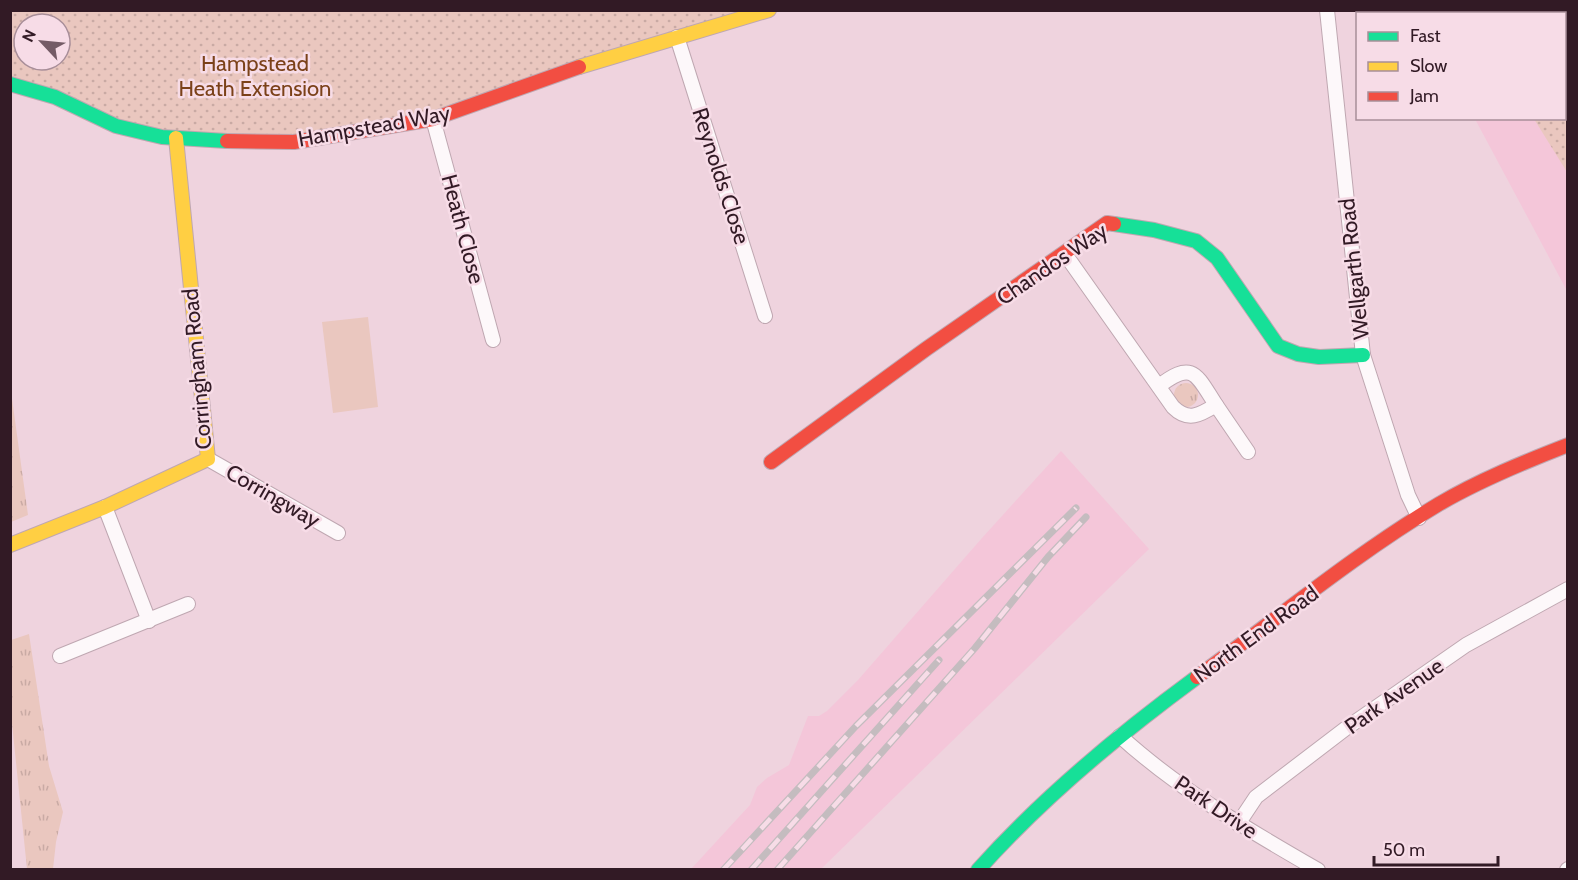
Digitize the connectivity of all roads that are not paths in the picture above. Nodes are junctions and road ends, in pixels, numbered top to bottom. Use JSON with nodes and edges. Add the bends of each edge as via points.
{"nodes":[{"id":1,"x":769,"y":10,"type":"edge"},
{"id":2,"x":1327,"y":10,"type":"edge"},
{"id":3,"x":677,"y":37,"type":"junction"},
{"id":4,"x":10,"y":84,"type":"edge"},
{"id":5,"x":433,"y":119,"type":"junction"},
{"id":6,"x":176,"y":138,"type":"junction"},
{"id":7,"x":1065,"y":254,"type":"junction"},
{"id":8,"x":765,"y":316,"type":"dead end"},
{"id":9,"x":493,"y":340,"type":"dead end"},
{"id":10,"x":1363,"y":355,"type":"junction"},
{"id":11,"x":1159,"y":386,"type":"junction"},
{"id":12,"x":1216,"y":405,"type":"junction"},
{"id":13,"x":1568,"y":444,"type":"edge"},
{"id":14,"x":1248,"y":452,"type":"dead end"},
{"id":15,"x":208,"y":459,"type":"junction"},
{"id":16,"x":771,"y":462,"type":"dead end"},
{"id":17,"x":105,"y":507,"type":"junction"},
{"id":18,"x":1419,"y":518,"type":"junction"},
{"id":19,"x":338,"y":533,"type":"dead end"},
{"id":20,"x":10,"y":545,"type":"edge"},
{"id":21,"x":1568,"y":589,"type":"edge"},
{"id":22,"x":188,"y":604,"type":"dead end"},
{"id":23,"x":149,"y":621,"type":"junction"},
{"id":24,"x":60,"y":656,"type":"dead end"},
{"id":25,"x":1120,"y":736,"type":"junction"},
{"id":26,"x":1238,"y":824,"type":"junction"},
{"id":27,"x":978,"y":870,"type":"edge"},
{"id":28,"x":1318,"y":870,"type":"edge"}],
"edges":[{"from":1,"to":3,"type":"street","name":"Hampstead Way"},
{"from":2,"to":10,"type":"street","name":"Wellgarth Road"},
{"from":3,"to":5,"type":"street","name":"Hampstead Way","via":[[572,69]]},
{"from":3,"to":8,"type":"street","name":"Reynolds Close"},
{"from":4,"to":6,"type":"street","name":"Hampstead Way","via":[[55,97],[116,126]]},
{"from":5,"to":6,"type":"street","name":"Hampstead Way","via":[[294,142]]},
{"from":5,"to":9,"type":"street","name":"Heath Close"},
{"from":6,"to":15,"type":"street","name":"Corringham Road"},
{"from":7,"to":10,"type":"street","name":"Chandos Way","via":[[1107,223],[1196,241],[1217,258],[1278,346],[1310,357]]},
{"from":7,"to":11,"type":"street"},
{"from":7,"to":16,"type":"street","name":"Chandos Way"},
{"from":10,"to":18,"type":"street","name":"Wellgarth Road"},
{"from":11,"to":12,"type":"street","via":[[1173,407],[1185,415],[1195,417]]},
{"from":11,"to":12,"type":"street","via":[[1175,374],[1191,373]]},
{"from":12,"to":14,"type":"street"},
{"from":13,"to":18,"type":"street","name":"North End Road","via":[[1512,466]]},
{"from":15,"to":17,"type":"street","name":"Corringham Road"},
{"from":15,"to":19,"type":"street","name":"Corringway"},
{"from":17,"to":20,"type":"street","name":"Corringham Road"},
{"from":17,"to":23,"type":"street"},
{"from":18,"to":25,"type":"street","name":"North End Road"},
{"from":21,"to":26,"type":"street","name":"Park Avenue","via":[[1466,645],[1345,729],[1257,797]]},
{"from":22,"to":23,"type":"street"},
{"from":23,"to":24,"type":"street"},
{"from":25,"to":26,"type":"street","name":"Park Drive"},
{"from":25,"to":27,"type":"street","name":"North End Road","via":[[1041,803]]},
{"from":26,"to":28,"type":"street","name":"Park Drive"}]}
